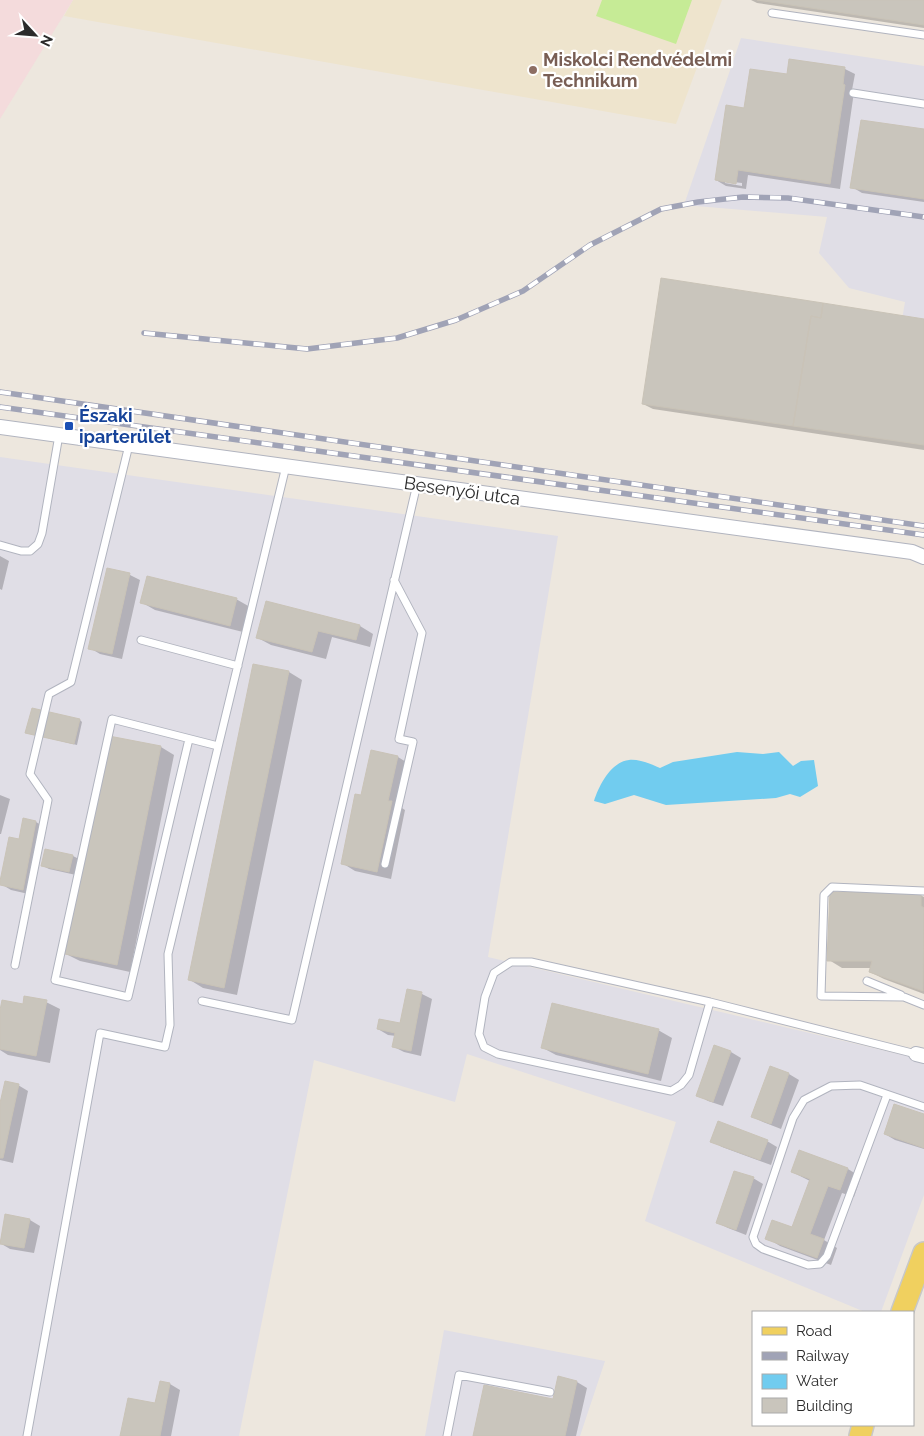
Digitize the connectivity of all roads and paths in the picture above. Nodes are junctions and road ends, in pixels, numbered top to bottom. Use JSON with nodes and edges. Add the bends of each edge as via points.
{"nodes":[{"id":1,"x":772,"y":13,"type":"dead end"},
{"id":2,"x":924,"y":35,"type":"edge"},
{"id":3,"x":853,"y":93,"type":"dead end"},
{"id":4,"x":924,"y":104,"type":"edge"},
{"id":5,"x":0,"y":426,"type":"edge"},
{"id":6,"x":59,"y":435,"type":"junction"},
{"id":7,"x":129,"y":445,"type":"junction"},
{"id":8,"x":286,"y":466,"type":"junction"},
{"id":9,"x":416,"y":484,"type":"junction"},
{"id":10,"x":0,"y":545,"type":"edge"},
{"id":11,"x":924,"y":557,"type":"edge"},
{"id":12,"x":394,"y":580,"type":"junction"},
{"id":13,"x":141,"y":640,"type":"dead end"},
{"id":14,"x":238,"y":666,"type":"junction"},
{"id":15,"x":189,"y":739,"type":"junction"},
{"id":16,"x":218,"y":746,"type":"junction"},
{"id":17,"x":384,"y":864,"type":"dead end"},
{"id":18,"x":924,"y":891,"type":"edge"},
{"id":19,"x":15,"y":964,"type":"dead end"},
{"id":20,"x":867,"y":980,"type":"dead end"},
{"id":21,"x":904,"y":997,"type":"junction"},
{"id":22,"x":202,"y":1001,"type":"dead end"},
{"id":23,"x":710,"y":1002,"type":"junction"},
{"id":24,"x":924,"y":1005,"type":"edge"},
{"id":25,"x":920,"y":1055,"type":"edge"},
{"id":26,"x":887,"y":1095,"type":"junction"},
{"id":27,"x":924,"y":1107,"type":"edge"},
{"id":28,"x":924,"y":1255,"type":"edge"},
{"id":29,"x":902,"y":1311,"type":"edge"},
{"id":30,"x":550,"y":1392,"type":"dead end"},
{"id":31,"x":27,"y":1436,"type":"edge"},
{"id":32,"x":447,"y":1436,"type":"edge"}],
"edges":[{"from":1,"to":2,"type":"lane"},
{"from":3,"to":4,"type":"lane"},
{"from":5,"to":6,"type":"street","name":"Besenyői utca"},
{"from":6,"to":7,"type":"street","name":"Besenyői utca"},
{"from":6,"to":10,"type":"lane","via":[[38,544],[30,551]]},
{"from":7,"to":8,"type":"street","name":"Besenyői utca"},
{"from":7,"to":19,"type":"lane","via":[[71,682],[49,694],[30,774],[48,800]]},
{"from":8,"to":9,"type":"street","name":"Besenyői utca"},
{"from":8,"to":14,"type":"lane"},
{"from":9,"to":11,"type":"street","name":"Besenyői utca","via":[[912,552]]},
{"from":9,"to":12,"type":"lane"},
{"from":12,"to":17,"type":"lane","via":[[422,633],[399,739],[413,742]]},
{"from":12,"to":22,"type":"lane","via":[[292,1020]]},
{"from":13,"to":14,"type":"lane"},
{"from":14,"to":16,"type":"lane"},
{"from":15,"to":15,"type":"lane","via":[[112,719],[55,980],[128,997]]},
{"from":15,"to":16,"type":"lane"},
{"from":16,"to":31,"type":"lane","via":[[168,954],[170,1025],[165,1047],[100,1033]]},
{"from":18,"to":21,"type":"lane","via":[[832,887],[824,895],[821,996]]},
{"from":20,"to":21,"type":"lane"},
{"from":21,"to":24,"type":"lane"},
{"from":23,"to":23,"type":"lane","via":[[531,962],[511,962],[494,973],[485,997],[479,1034],[484,1047],[498,1054],[671,1091],[682,1085],[689,1075]]},
{"from":23,"to":25,"type":"lane"},
{"from":26,"to":26,"type":"lane","via":[[860,1085],[831,1086],[804,1100],[794,1118],[753,1237],[756,1244],[808,1265],[820,1264],[827,1256]]},
{"from":26,"to":27,"type":"lane"},
{"from":28,"to":29,"type":"main road"},
{"from":30,"to":32,"type":"lane","via":[[460,1375]]}]}
